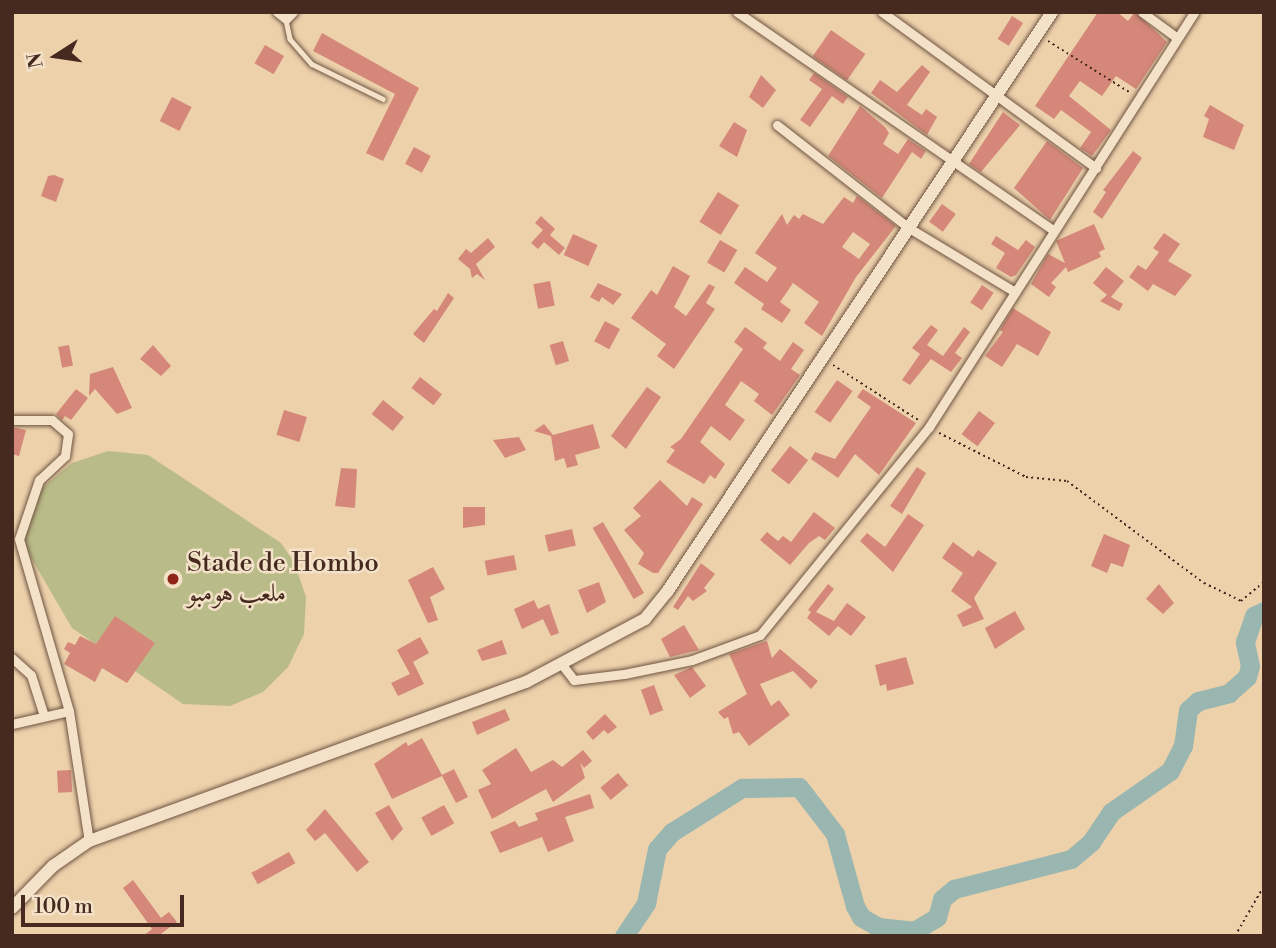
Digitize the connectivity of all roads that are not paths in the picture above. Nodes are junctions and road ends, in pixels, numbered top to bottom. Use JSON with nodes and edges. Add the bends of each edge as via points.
{"nodes":[{"id":1,"x":276,"y":12,"type":"edge"},
{"id":2,"x":737,"y":12,"type":"edge"},
{"id":3,"x":882,"y":12,"type":"edge"},
{"id":4,"x":1052,"y":12,"type":"edge"},
{"id":5,"x":1142,"y":12,"type":"edge"},
{"id":6,"x":1194,"y":12,"type":"edge"},
{"id":7,"x":290,"y":16,"type":"edge"},
{"id":8,"x":1176,"y":37,"type":"junction"},
{"id":9,"x":995,"y":96,"type":"junction"},
{"id":10,"x":383,"y":99,"type":"dead end"},
{"id":11,"x":777,"y":125,"type":"dead end"},
{"id":12,"x":952,"y":162,"type":"junction"},
{"id":13,"x":1096,"y":168,"type":"junction"},
{"id":14,"x":909,"y":228,"type":"junction"},
{"id":15,"x":1054,"y":231,"type":"junction"},
{"id":16,"x":1014,"y":292,"type":"junction"},
{"id":17,"x":12,"y":420,"type":"edge"},
{"id":18,"x":12,"y":658,"type":"edge"},
{"id":19,"x":563,"y":666,"type":"junction"},
{"id":20,"x":69,"y":711,"type":"junction"},
{"id":21,"x":44,"y":716,"type":"junction"},
{"id":22,"x":12,"y":724,"type":"edge"},
{"id":23,"x":89,"y":841,"type":"junction"},
{"id":24,"x":12,"y":908,"type":"edge"}],
"edges":[{"from":1,"to":7,"type":"street"},
{"from":2,"to":12,"type":"street"},
{"from":3,"to":9,"type":"street"},
{"from":4,"to":9,"type":"street"},
{"from":5,"to":8,"type":"street"},
{"from":6,"to":8,"type":"street"},
{"from":7,"to":10,"type":"lane","via":[[290,39],[312,64]]},
{"from":8,"to":13,"type":"street"},
{"from":9,"to":12,"type":"street"},
{"from":9,"to":13,"type":"street"},
{"from":11,"to":14,"type":"street"},
{"from":12,"to":14,"type":"street"},
{"from":12,"to":15,"type":"street"},
{"from":13,"to":15,"type":"street"},
{"from":14,"to":16,"type":"street"},
{"from":14,"to":19,"type":"street","via":[[657,607],[622,634]]},
{"from":15,"to":16,"type":"street"},
{"from":16,"to":19,"type":"street","via":[[929,427],[760,635],[692,660],[624,674],[574,680]]},
{"from":17,"to":20,"type":"street","via":[[52,419],[68,434],[65,456],[39,480],[19,539]]},
{"from":18,"to":21,"type":"street","via":[[31,675]]},
{"from":19,"to":23,"type":"street"},
{"from":20,"to":21,"type":"street"},
{"from":20,"to":23,"type":"street"},
{"from":21,"to":22,"type":"street"},
{"from":23,"to":24,"type":"street","via":[[52,866]]}]}
